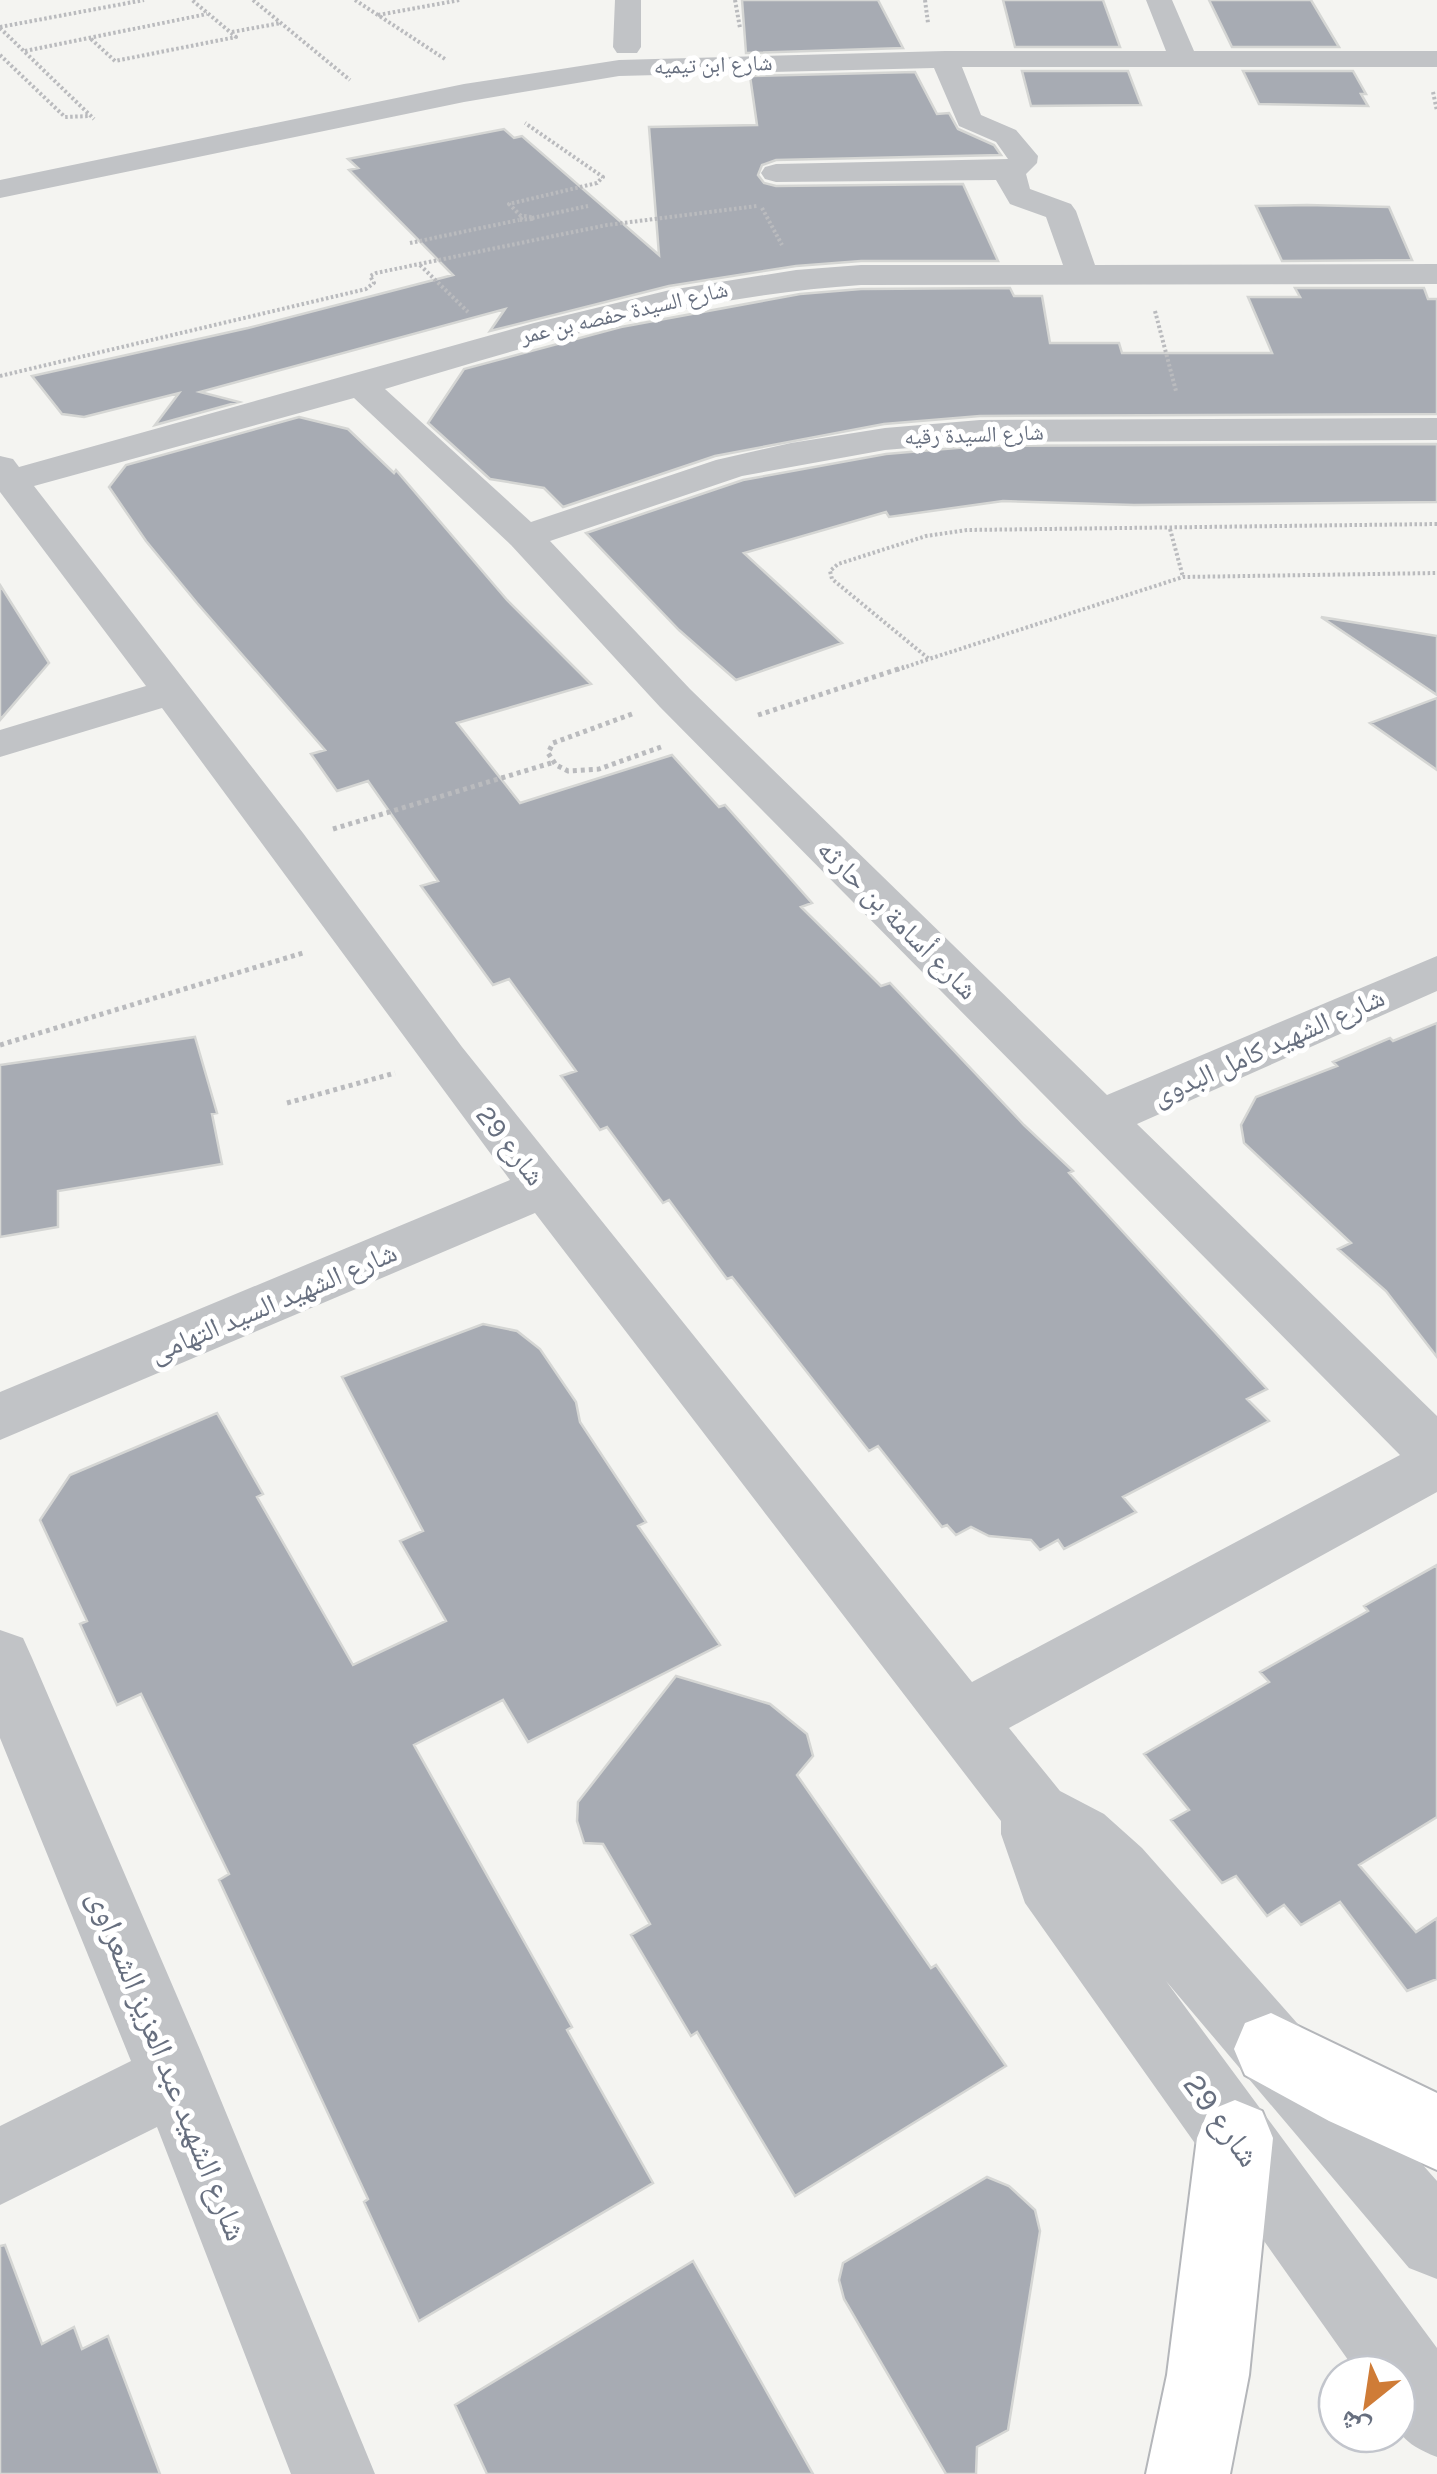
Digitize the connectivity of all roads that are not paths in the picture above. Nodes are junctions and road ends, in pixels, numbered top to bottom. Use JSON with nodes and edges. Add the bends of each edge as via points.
{"nodes":[{"id":1,"x":628,"y":0,"type":"edge"},
{"id":2,"x":1159,"y":0,"type":"edge"},
{"id":3,"x":1437,"y":38,"type":"edge"},
{"id":4,"x":1178,"y":46,"type":"junction"},
{"id":5,"x":690,"y":54,"type":"junction"},
{"id":6,"x":618,"y":55,"type":"junction"},
{"id":7,"x":945,"y":58,"type":"junction"},
{"id":8,"x":1437,"y":59,"type":"edge"},
{"id":9,"x":0,"y":164,"type":"edge"},
{"id":10,"x":1010,"y":171,"type":"junction"},
{"id":11,"x":776,"y":173,"type":"dead end"},
{"id":12,"x":0,"y":189,"type":"edge"},
{"id":13,"x":1082,"y":273,"type":"junction"},
{"id":14,"x":1437,"y":274,"type":"edge"},
{"id":15,"x":360,"y":385,"type":"junction"},
{"id":16,"x":1437,"y":429,"type":"edge"},
{"id":17,"x":5,"y":474,"type":"edge"},
{"id":18,"x":526,"y":537,"type":"junction"},
{"id":19,"x":171,"y":692,"type":"junction"},
{"id":20,"x":0,"y":744,"type":"edge"},
{"id":21,"x":1437,"y":972,"type":"edge"},
{"id":22,"x":1100,"y":1119,"type":"junction"},
{"id":23,"x":545,"y":1188,"type":"junction"},
{"id":24,"x":0,"y":1417,"type":"edge"},
{"id":25,"x":1437,"y":1454,"type":"edge"},
{"id":26,"x":1437,"y":1463,"type":"edge"},
{"id":27,"x":0,"y":1658,"type":"edge"},
{"id":28,"x":964,"y":1720,"type":"junction"},
{"id":29,"x":1036,"y":1813,"type":"junction"},
{"id":30,"x":1271,"y":2050,"type":"junction"},
{"id":31,"x":175,"y":2078,"type":"junction"},
{"id":32,"x":1437,"y":2132,"type":"edge"},
{"id":33,"x":1234,"y":2138,"type":"junction"},
{"id":34,"x":0,"y":2167,"type":"edge"},
{"id":35,"x":1437,"y":2240,"type":"edge"},
{"id":36,"x":1437,"y":2416,"type":"edge"},
{"id":37,"x":333,"y":2474,"type":"edge"},
{"id":38,"x":1188,"y":2474,"type":"edge"}],
"edges":[{"from":1,"to":6,"type":"street"},
{"from":2,"to":4,"type":"street"},
{"from":3,"to":4,"type":"street","name":"شارع ابن تيميه"},
{"from":4,"to":5,"type":"street","name":"شارع ابن تيميه"},
{"from":4,"to":7,"type":"street","name":"شارع ابن تيميه"},
{"from":4,"to":8,"type":"street","name":"شارع ابن تيميه"},
{"from":5,"to":6,"type":"street","name":"شارع ابن تيميه"},
{"from":5,"to":7,"type":"street","name":"شارع ابن تيميه"},
{"from":6,"to":9,"type":"street","name":"شارع ابن تيميه","via":[[467,74]]},
{"from":6,"to":12,"type":"street","name":"شارع ابن تيميه"},
{"from":7,"to":10,"type":"street","via":[[969,120],[1006,136],[1022,156]]},
{"from":10,"to":11,"type":"street"},
{"from":10,"to":13,"type":"street","via":[[1025,202],[1060,211]]},
{"from":13,"to":14,"type":"street","name":"شارع السيدة حفصه بن عمر","via":[[1146,273],[1189,259]]},
{"from":13,"to":15,"type":"street","name":"شارع السيدة حفصه بن عمر","via":[[799,277],[658,299]]},
{"from":15,"to":17,"type":"street","name":"شارع السيدة حفصه بن عمر"},
{"from":15,"to":18,"type":"street","name":"شارع أسامة بن حارثه"},
{"from":16,"to":18,"type":"street","name":"شارع السيدة رقيه","via":[[980,431],[833,446],[730,468]]},
{"from":17,"to":19,"type":"street","name":"شارع 29"},
{"from":18,"to":22,"type":"street","name":"شارع أسامة بن حارثه","via":[[675,698]]},
{"from":19,"to":20,"type":"street"},
{"from":19,"to":23,"type":"street","name":"شارع 29"},
{"from":21,"to":22,"type":"street","name":"شارع الشهيد كامل البدوى"},
{"from":22,"to":25,"type":"street","name":"شارع أسامة بن حارثه"},
{"from":23,"to":24,"type":"street","name":"شارع الشهيد السيد التهامى"},
{"from":23,"to":28,"type":"street","name":"شارع 29"},
{"from":26,"to":28,"type":"street"},
{"from":27,"to":31,"type":"street","name":"شارع الشهيد عبد العزيز الشعراوى"},
{"from":28,"to":29,"type":"street","name":"شارع 29"},
{"from":29,"to":30,"type":"street","name":"شارع 29","via":[[1099,1852]]},
{"from":29,"to":33,"type":"street","name":"شارع 29","via":[[1035,1834],[1050,1880]]},
{"from":30,"to":32,"type":"main road"},
{"from":30,"to":35,"type":"street","name":"شارع 29"},
{"from":31,"to":34,"type":"street"},
{"from":31,"to":37,"type":"street","name":"شارع الشهيد عبد العزيز الشعراوى"},
{"from":33,"to":36,"type":"street","name":"شارع 29"},
{"from":33,"to":38,"type":"main road","via":[[1210,2358]]}]}
